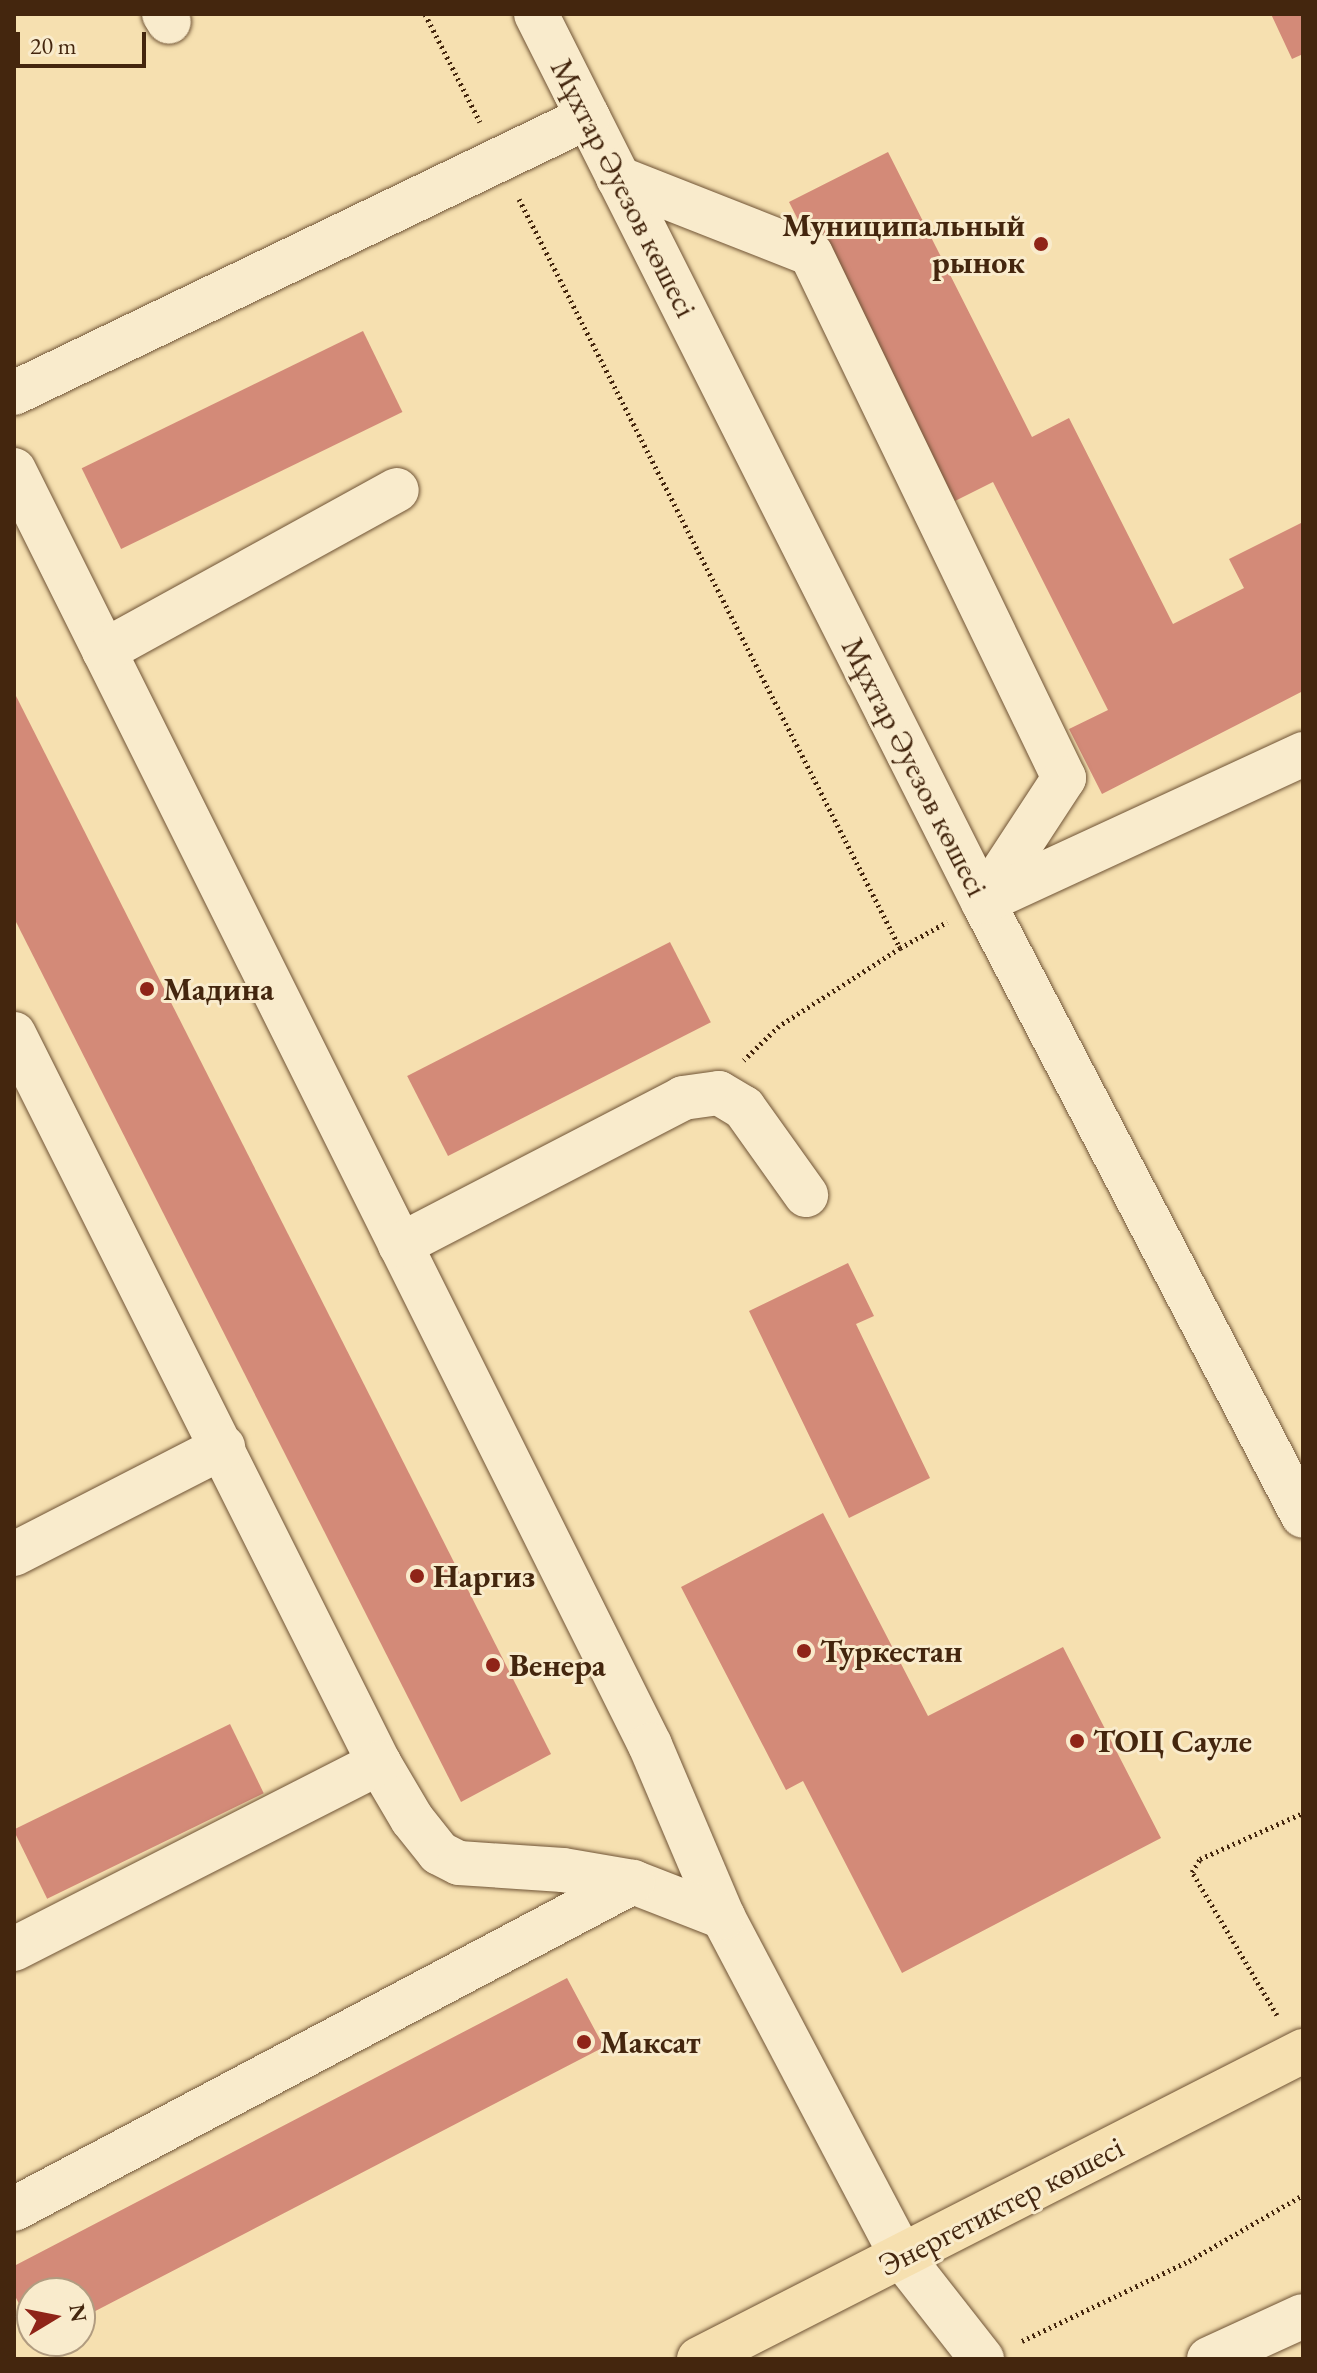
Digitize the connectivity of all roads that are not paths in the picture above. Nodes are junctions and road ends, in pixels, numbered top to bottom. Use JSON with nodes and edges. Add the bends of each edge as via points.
{"nodes":[{"id":1,"x":536,"y":14,"type":"edge"},
{"id":2,"x":588,"y":117,"type":"junction"},
{"id":3,"x":618,"y":178,"type":"junction"},
{"id":4,"x":14,"y":393,"type":"edge"},
{"id":5,"x":14,"y":470,"type":"edge"},
{"id":6,"x":397,"y":490,"type":"dead end"},
{"id":7,"x":104,"y":651,"type":"junction"},
{"id":8,"x":1303,"y":754,"type":"edge"},
{"id":9,"x":983,"y":902,"type":"junction"},
{"id":10,"x":14,"y":1034,"type":"edge"},
{"id":11,"x":806,"y":1195,"type":"dead end"},
{"id":12,"x":400,"y":1245,"type":"junction"},
{"id":13,"x":223,"y":1447,"type":"junction"},
{"id":14,"x":1303,"y":1516,"type":"edge"},
{"id":15,"x":14,"y":1554,"type":"edge"},
{"id":16,"x":379,"y":1763,"type":"junction"},
{"id":17,"x":633,"y":1882,"type":"junction"},
{"id":18,"x":723,"y":1917,"type":"junction"},
{"id":19,"x":14,"y":1949,"type":"edge"},
{"id":20,"x":1301,"y":2052,"type":"edge"},
{"id":21,"x":14,"y":2209,"type":"edge"},
{"id":22,"x":902,"y":2257,"type":"junction"},
{"id":23,"x":1303,"y":2316,"type":"edge"},
{"id":24,"x":998,"y":2352,"type":"edge"},
{"id":25,"x":699,"y":2359,"type":"edge"},
{"id":26,"x":1209,"y":2359,"type":"edge"}],
"edges":[{"from":1,"to":2,"type":"street","name":"Мұхтар Әуезов көшесі"},
{"from":2,"to":3,"type":"street","name":"Мұхтар Әуезов көшесі"},
{"from":2,"to":4,"type":"street"},
{"from":3,"to":9,"type":"street","name":"Мұхтар Әуезов көшесі"},
{"from":3,"to":9,"type":"street","via":[[811,254],[1064,778]]},
{"from":5,"to":7,"type":"street"},
{"from":6,"to":7,"type":"street"},
{"from":7,"to":12,"type":"street"},
{"from":8,"to":9,"type":"street"},
{"from":9,"to":14,"type":"street","name":"Мұхтар Әуезов көшесі"},
{"from":10,"to":13,"type":"street"},
{"from":11,"to":12,"type":"street","via":[[744,1108],[719,1093],[683,1098]]},
{"from":12,"to":18,"type":"street","via":[[650,1745]]},
{"from":13,"to":15,"type":"street"},
{"from":13,"to":16,"type":"street"},
{"from":16,"to":17,"type":"street","via":[[439,1853],[459,1863],[563,1870]]},
{"from":16,"to":19,"type":"street"},
{"from":17,"to":18,"type":"street"},
{"from":17,"to":21,"type":"street"},
{"from":18,"to":22,"type":"street"},
{"from":20,"to":22,"type":"main road","name":"Энергетиктер көшесі"},
{"from":22,"to":24,"type":"street"},
{"from":22,"to":25,"type":"main road","name":"Энергетиктер көшесі"},
{"from":23,"to":26,"type":"street"}]}
